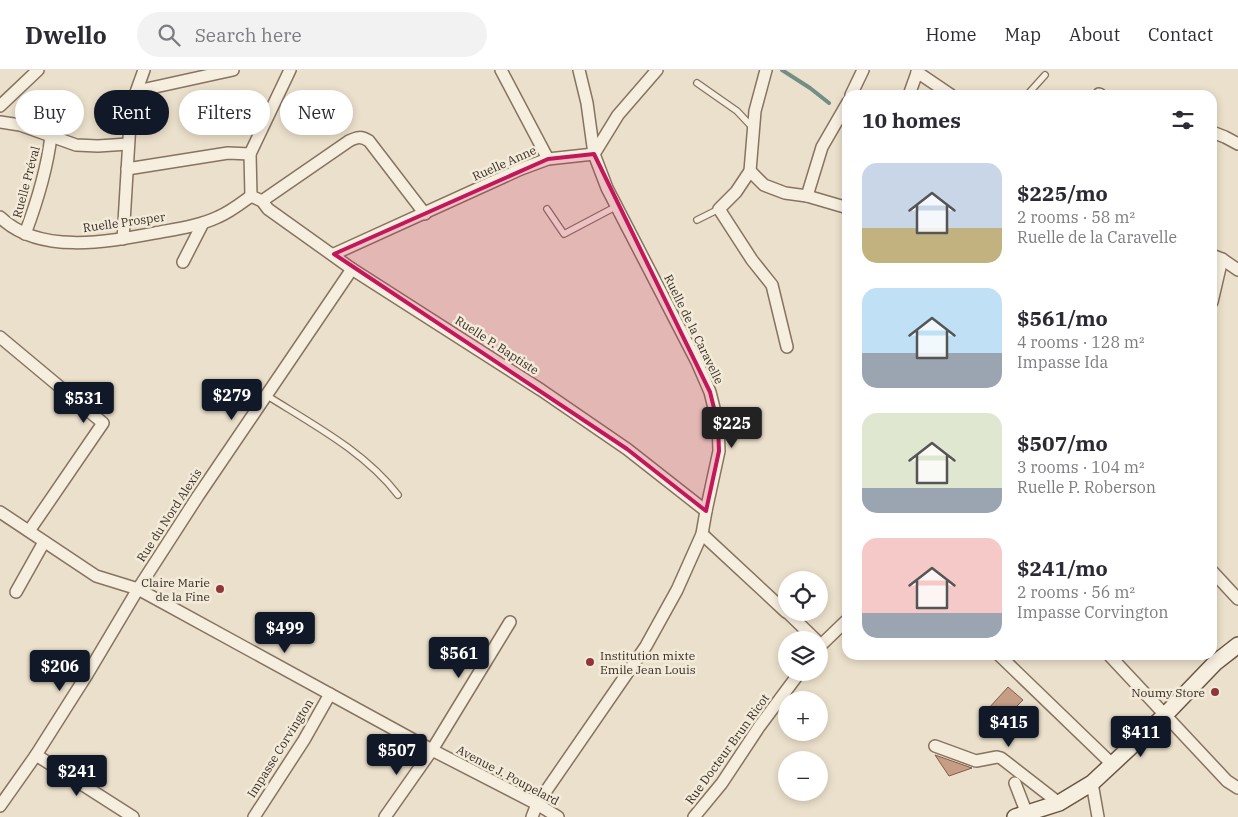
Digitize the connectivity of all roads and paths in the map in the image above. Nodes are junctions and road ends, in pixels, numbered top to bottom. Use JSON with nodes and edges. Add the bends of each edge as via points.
{"nodes":[{"id":1,"x":38,"y":70,"type":"edge"},
{"id":2,"x":144,"y":70,"type":"edge"},
{"id":3,"x":233,"y":70,"type":"edge"},
{"id":4,"x":290,"y":70,"type":"edge"},
{"id":5,"x":501,"y":70,"type":"edge"},
{"id":6,"x":579,"y":70,"type":"edge"},
{"id":7,"x":657,"y":70,"type":"edge"},
{"id":8,"x":766,"y":70,"type":"edge"},
{"id":9,"x":863,"y":70,"type":"edge"},
{"id":10,"x":917,"y":71,"type":"edge"},
{"id":11,"x":1045,"y":75,"type":"dead end"},
{"id":12,"x":697,"y":83,"type":"dead end"},
{"id":13,"x":138,"y":90,"type":"edge"},
{"id":14,"x":143,"y":90,"type":"edge"},
{"id":15,"x":853,"y":90,"type":"edge"},
{"id":16,"x":911,"y":90,"type":"edge"},
{"id":17,"x":944,"y":90,"type":"edge"},
{"id":18,"x":1032,"y":90,"type":"edge"},
{"id":19,"x":0,"y":106,"type":"edge"},
{"id":20,"x":842,"y":112,"type":"edge"},
{"id":21,"x":0,"y":122,"type":"edge"},
{"id":22,"x":753,"y":128,"type":"junction"},
{"id":23,"x":1217,"y":134,"type":"edge"},
{"id":24,"x":129,"y":135,"type":"edge"},
{"id":25,"x":51,"y":136,"type":"junction"},
{"id":26,"x":128,"y":144,"type":"junction"},
{"id":27,"x":1238,"y":144,"type":"edge"},
{"id":28,"x":250,"y":154,"type":"junction"},
{"id":29,"x":594,"y":154,"type":"junction"},
{"id":30,"x":548,"y":159,"type":"junction"},
{"id":31,"x":127,"y":169,"type":"junction"},
{"id":32,"x":750,"y":171,"type":"junction"},
{"id":33,"x":250,"y":196,"type":"junction"},
{"id":34,"x":807,"y":196,"type":"junction"},
{"id":35,"x":265,"y":205,"type":"junction"},
{"id":36,"x":617,"y":206,"type":"junction"},
{"id":37,"x":842,"y":206,"type":"edge"},
{"id":38,"x":547,"y":209,"type":"dead end"},
{"id":39,"x":719,"y":209,"type":"junction"},
{"id":40,"x":425,"y":214,"type":"junction"},
{"id":41,"x":0,"y":218,"type":"edge"},
{"id":42,"x":697,"y":220,"type":"dead end"},
{"id":43,"x":203,"y":223,"type":"junction"},
{"id":44,"x":25,"y":234,"type":"junction"},
{"id":45,"x":123,"y":239,"type":"junction"},
{"id":46,"x":334,"y":254,"type":"junction"},
{"id":47,"x":1217,"y":257,"type":"edge"},
{"id":48,"x":183,"y":262,"type":"dead end"},
{"id":49,"x":352,"y":269,"type":"junction"},
{"id":50,"x":1238,"y":270,"type":"edge"},
{"id":51,"x":0,"y":337,"type":"edge"},
{"id":52,"x":787,"y":347,"type":"dead end"},
{"id":53,"x":266,"y":395,"type":"junction"},
{"id":54,"x":398,"y":494,"type":"dead end"},
{"id":55,"x":706,"y":511,"type":"junction"},
{"id":56,"x":0,"y":512,"type":"edge"},
{"id":57,"x":29,"y":530,"type":"junction"},
{"id":58,"x":702,"y":534,"type":"junction"},
{"id":59,"x":44,"y":542,"type":"junction"},
{"id":60,"x":1217,"y":576,"type":"edge"},
{"id":61,"x":138,"y":589,"type":"junction"},
{"id":62,"x":16,"y":592,"type":"dead end"},
{"id":63,"x":1238,"y":599,"type":"edge"},
{"id":64,"x":778,"y":605,"type":"edge"},
{"id":65,"x":795,"y":621,"type":"edge"},
{"id":66,"x":510,"y":622,"type":"dead end"},
{"id":67,"x":842,"y":624,"type":"edge"},
{"id":68,"x":806,"y":631,"type":"edge"},
{"id":69,"x":828,"y":636,"type":"edge"},
{"id":70,"x":1238,"y":646,"type":"edge"},
{"id":71,"x":1005,"y":660,"type":"edge"},
{"id":72,"x":1113,"y":660,"type":"edge"},
{"id":73,"x":793,"y":681,"type":"edge"},
{"id":74,"x":330,"y":694,"type":"junction"},
{"id":75,"x":1165,"y":715,"type":"junction"},
{"id":76,"x":935,"y":746,"type":"dead end"},
{"id":77,"x":432,"y":750,"type":"junction"},
{"id":78,"x":36,"y":755,"type":"junction"},
{"id":79,"x":1113,"y":765,"type":"junction"},
{"id":80,"x":1016,"y":783,"type":"dead end"},
{"id":81,"x":1092,"y":783,"type":"junction"},
{"id":82,"x":1238,"y":788,"type":"edge"},
{"id":83,"x":1059,"y":803,"type":"junction"},
{"id":84,"x":537,"y":804,"type":"junction"},
{"id":85,"x":0,"y":806,"type":"edge"},
{"id":86,"x":1021,"y":815,"type":"edge"},
{"id":87,"x":133,"y":817,"type":"edge"},
{"id":88,"x":254,"y":817,"type":"edge"},
{"id":89,"x":385,"y":817,"type":"edge"},
{"id":90,"x":532,"y":817,"type":"edge"},
{"id":91,"x":558,"y":817,"type":"edge"},
{"id":92,"x":694,"y":817,"type":"edge"},
{"id":93,"x":1098,"y":817,"type":"edge"}],
"edges":[{"from":1,"to":19,"type":"street"},
{"from":2,"to":13,"type":"street"},
{"from":3,"to":14,"type":"street"},
{"from":4,"to":28,"type":"street"},
{"from":5,"to":30,"type":"street"},
{"from":6,"to":29,"type":"street","name":"Ruelle de la Caravelle"},
{"from":7,"to":29,"type":"street","via":[[618,116]]},
{"from":8,"to":22,"type":"street"},
{"from":9,"to":15,"type":"street"},
{"from":10,"to":16,"type":"street"},
{"from":10,"to":17,"type":"street"},
{"from":11,"to":18,"type":"lane"},
{"from":12,"to":22,"type":"lane","via":[[737,111]]},
{"from":20,"to":34,"type":"street","via":[[822,147]]},
{"from":21,"to":25,"type":"street"},
{"from":22,"to":32,"type":"street"},
{"from":23,"to":27,"type":"street"},
{"from":24,"to":26,"type":"street"},
{"from":25,"to":26,"type":"street","via":[[76,145]]},
{"from":25,"to":44,"type":"street","name":"Ruelle Préval","via":[[43,176]]},
{"from":26,"to":31,"type":"street"},
{"from":28,"to":31,"type":"street","via":[[228,153]]},
{"from":28,"to":33,"type":"street"},
{"from":29,"to":30,"type":"street","name":"Ruelle Anne"},
{"from":29,"to":36,"type":"street","name":"Ruelle de la Caravelle"},
{"from":30,"to":40,"type":"street","name":"Ruelle Anne"},
{"from":31,"to":45,"type":"street"},
{"from":32,"to":34,"type":"street","via":[[764,185],[785,193]]},
{"from":32,"to":39,"type":"street"},
{"from":33,"to":35,"type":"street","name":"Ruelle P. Baptiste"},
{"from":33,"to":43,"type":"street","name":"Ruelle Prosper","via":[[229,212]]},
{"from":34,"to":37,"type":"street"},
{"from":35,"to":40,"type":"street","via":[[349,141],[363,137],[369,140]]},
{"from":35,"to":46,"type":"street","name":"Ruelle P. Baptiste"},
{"from":36,"to":38,"type":"lane","via":[[564,234]]},
{"from":36,"to":55,"type":"street","name":"Ruelle de la Caravelle","via":[[710,392],[718,424],[719,451]]},
{"from":39,"to":42,"type":"lane"},
{"from":39,"to":52,"type":"street","via":[[772,285]]},
{"from":40,"to":46,"type":"street","name":"Ruelle Anne"},
{"from":41,"to":44,"type":"street","name":"Ruelle Prosper"},
{"from":43,"to":45,"type":"street","name":"Ruelle Prosper"},
{"from":43,"to":48,"type":"street"},
{"from":44,"to":45,"type":"street","name":"Ruelle Prosper","via":[[68,242]]},
{"from":46,"to":49,"type":"street","name":"Ruelle P. Baptiste"},
{"from":47,"to":50,"type":"street"},
{"from":49,"to":53,"type":"street","name":"Rue du Nord Alexis"},
{"from":49,"to":55,"type":"street","name":"Ruelle P. Baptiste","via":[[627,449]]},
{"from":51,"to":57,"type":"street","via":[[103,423]]},
{"from":53,"to":54,"type":"lane","via":[[350,449]]},
{"from":53,"to":61,"type":"street","name":"Rue du Nord Alexis"},
{"from":55,"to":58,"type":"street","name":"Ruelle de la Caravelle"},
{"from":56,"to":57,"type":"street","name":"Avenue J. Poupelard"},
{"from":57,"to":59,"type":"street","name":"Avenue J. Poupelard"},
{"from":58,"to":64,"type":"street"},
{"from":58,"to":84,"type":"street","name":"Ruelle de la Caravelle","via":[[677,590],[646,646]]},
{"from":59,"to":61,"type":"street","name":"Avenue J. Poupelard","via":[[96,576]]},
{"from":59,"to":62,"type":"street"},
{"from":60,"to":63,"type":"street"},
{"from":61,"to":74,"type":"street","name":"Avenue J. Poupelard"},
{"from":61,"to":78,"type":"street","name":"Rue du Nord Alexis"},
{"from":65,"to":68,"type":"street"},
{"from":66,"to":77,"type":"street"},
{"from":67,"to":69,"type":"street"},
{"from":70,"to":75,"type":"main road","via":[[1215,663]]},
{"from":71,"to":79,"type":"street"},
{"from":72,"to":75,"type":"street"},
{"from":73,"to":92,"type":"street","name":"Rue Docteur Brun Ricot","via":[[722,783]]},
{"from":74,"to":77,"type":"street","name":"Avenue J. Poupelard"},
{"from":74,"to":88,"type":"street","name":"Impasse Corvington"},
{"from":75,"to":79,"type":"main road"},
{"from":75,"to":82,"type":"street","via":[[1227,781]]},
{"from":76,"to":83,"type":"street","via":[[976,761],[1001,758]]},
{"from":77,"to":84,"type":"street","name":"Avenue J. Poupelard"},
{"from":77,"to":89,"type":"street"},
{"from":78,"to":85,"type":"street","name":"Rue du Nord Alexis"},
{"from":78,"to":87,"type":"street"},
{"from":79,"to":81,"type":"main road"},
{"from":80,"to":86,"type":"street"},
{"from":81,"to":83,"type":"main road"},
{"from":81,"to":93,"type":"street"},
{"from":83,"to":86,"type":"main road"},
{"from":84,"to":90,"type":"street"},
{"from":84,"to":91,"type":"street","name":"Avenue J. Poupelard"}]}
